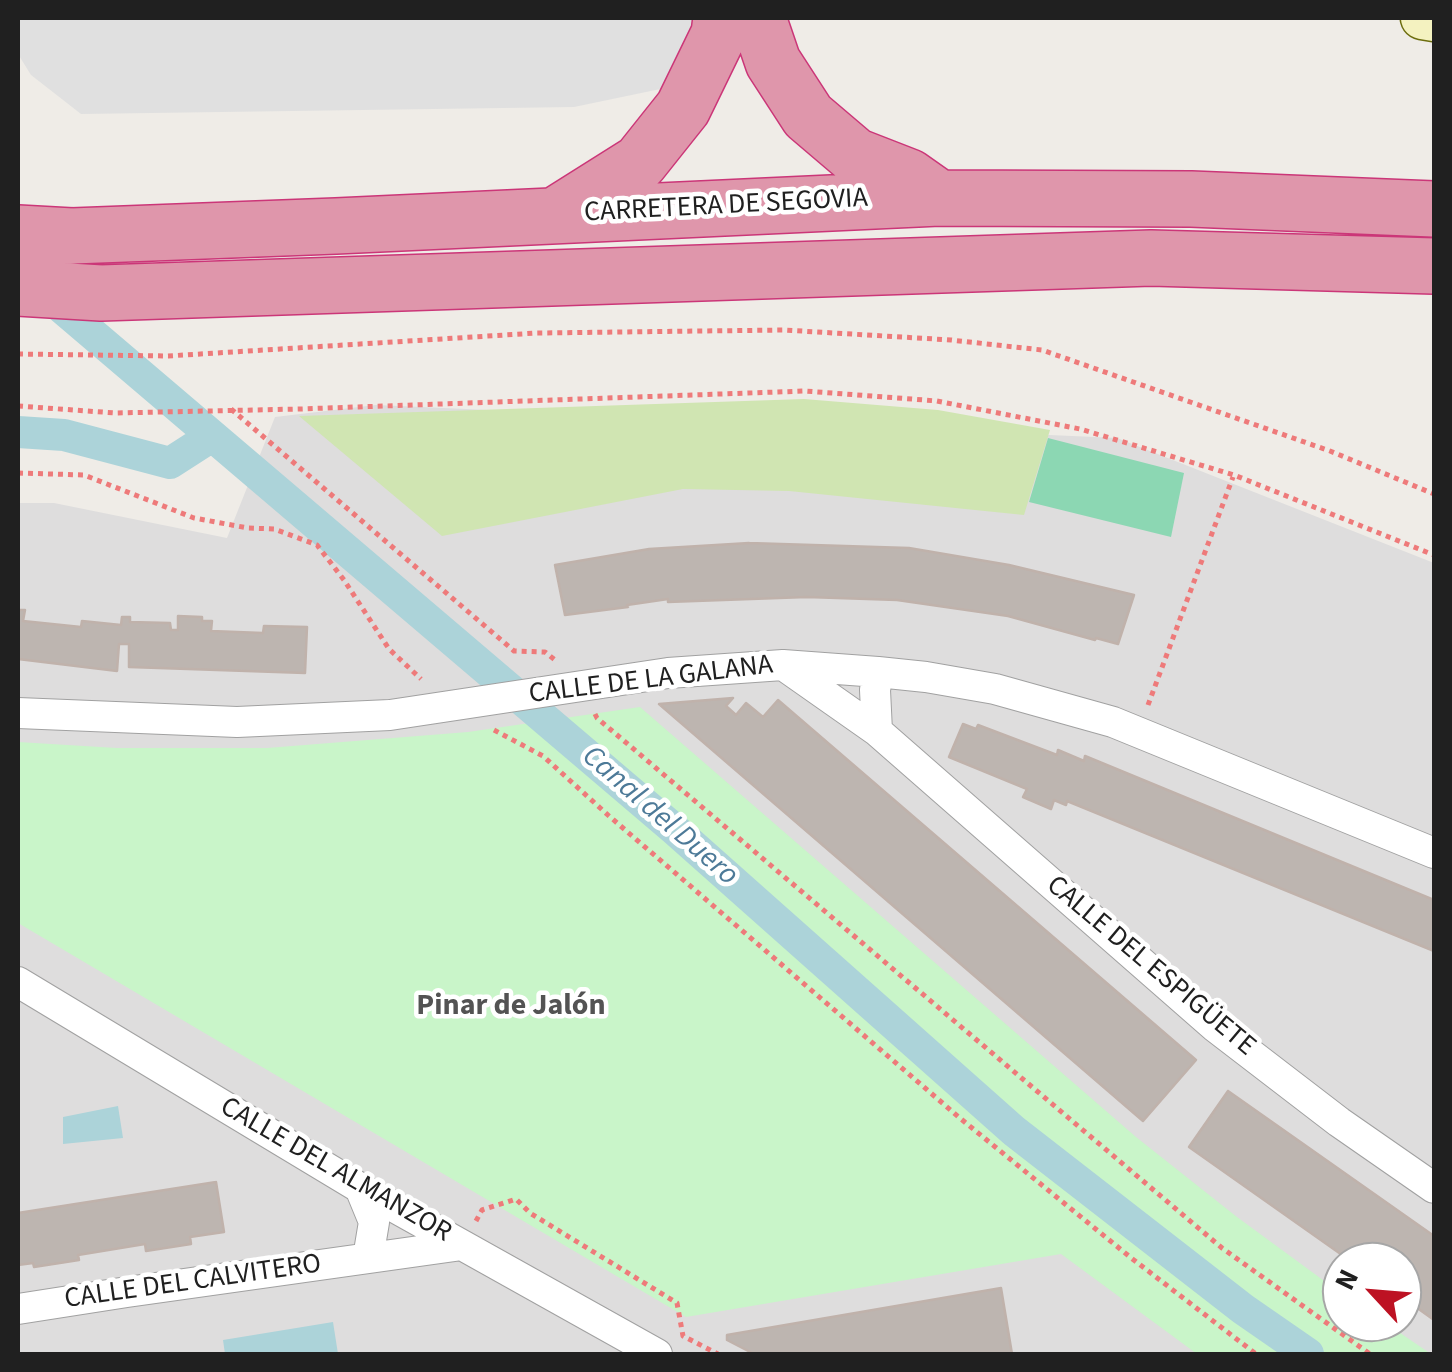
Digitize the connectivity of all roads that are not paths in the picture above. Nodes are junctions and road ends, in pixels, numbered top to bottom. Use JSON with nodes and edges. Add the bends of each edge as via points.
{"nodes":[{"id":1,"x":721,"y":18,"type":"edge"},
{"id":2,"x":758,"y":18,"type":"edge"},
{"id":3,"x":1422,"y":18,"type":"edge"},
{"id":4,"x":1434,"y":20,"type":"edge"},
{"id":5,"x":938,"y":198,"type":"junction"},
{"id":6,"x":1434,"y":208,"type":"edge"},
{"id":7,"x":557,"y":215,"type":"junction"},
{"id":8,"x":18,"y":233,"type":"edge"},
{"id":9,"x":1434,"y":266,"type":"edge"},
{"id":10,"x":18,"y":288,"type":"edge"},
{"id":11,"x":783,"y":665,"type":"junction"},
{"id":12,"x":878,"y":672,"type":"junction"},
{"id":13,"x":18,"y":713,"type":"edge"},
{"id":14,"x":877,"y":731,"type":"junction"},
{"id":15,"x":1434,"y":854,"type":"edge"},
{"id":16,"x":18,"y":982,"type":"edge"},
{"id":17,"x":360,"y":1188,"type":"junction"},
{"id":18,"x":1434,"y":1188,"type":"edge"},
{"id":19,"x":462,"y":1245,"type":"junction"},
{"id":20,"x":368,"y":1258,"type":"junction"},
{"id":21,"x":18,"y":1309,"type":"edge"},
{"id":22,"x":657,"y":1354,"type":"edge"}],
"edges":[{"from":1,"to":7,"type":"highway","via":[[720,34],[683,108],[640,162]]},
{"from":2,"to":5,"type":"highway","via":[[772,62],[808,116],[855,156],[909,177]]},
{"from":3,"to":4,"type":"street"},
{"from":5,"to":6,"type":"highway","name":"CARRETERA DE SEGOVIA"},
{"from":5,"to":7,"type":"highway","name":"CARRETERA DE SEGOVIA"},
{"from":7,"to":8,"type":"highway","name":"CARRETERA DE SEGOVIA"},
{"from":9,"to":10,"type":"highway","via":[[1151,258],[101,293]]},
{"from":11,"to":12,"type":"street","name":"CALLE DE LA GALANA"},
{"from":11,"to":13,"type":"street","name":"CALLE DE LA GALANA","via":[[668,674],[390,716],[237,722]]},
{"from":11,"to":14,"type":"street","name":"CALLE DEL ESPIGÜETE"},
{"from":12,"to":14,"type":"street"},
{"from":12,"to":15,"type":"street","name":"CALLE DE LA GALANA","via":[[995,689],[1138,731]]},
{"from":14,"to":18,"type":"street","name":"CALLE DEL ESPIGÜETE","via":[[1214,1026]]},
{"from":16,"to":17,"type":"street","name":"CALLE DEL ALMANZOR"},
{"from":17,"to":19,"type":"street","name":"CALLE DEL ALMANZOR"},
{"from":17,"to":20,"type":"street","via":[[374,1222]]},
{"from":19,"to":20,"type":"street","name":"CALLE DEL CALVITERO"},
{"from":19,"to":22,"type":"street","name":"CALLE DEL ALMANZOR"},
{"from":20,"to":21,"type":"street","name":"CALLE DEL CALVITERO"}]}
